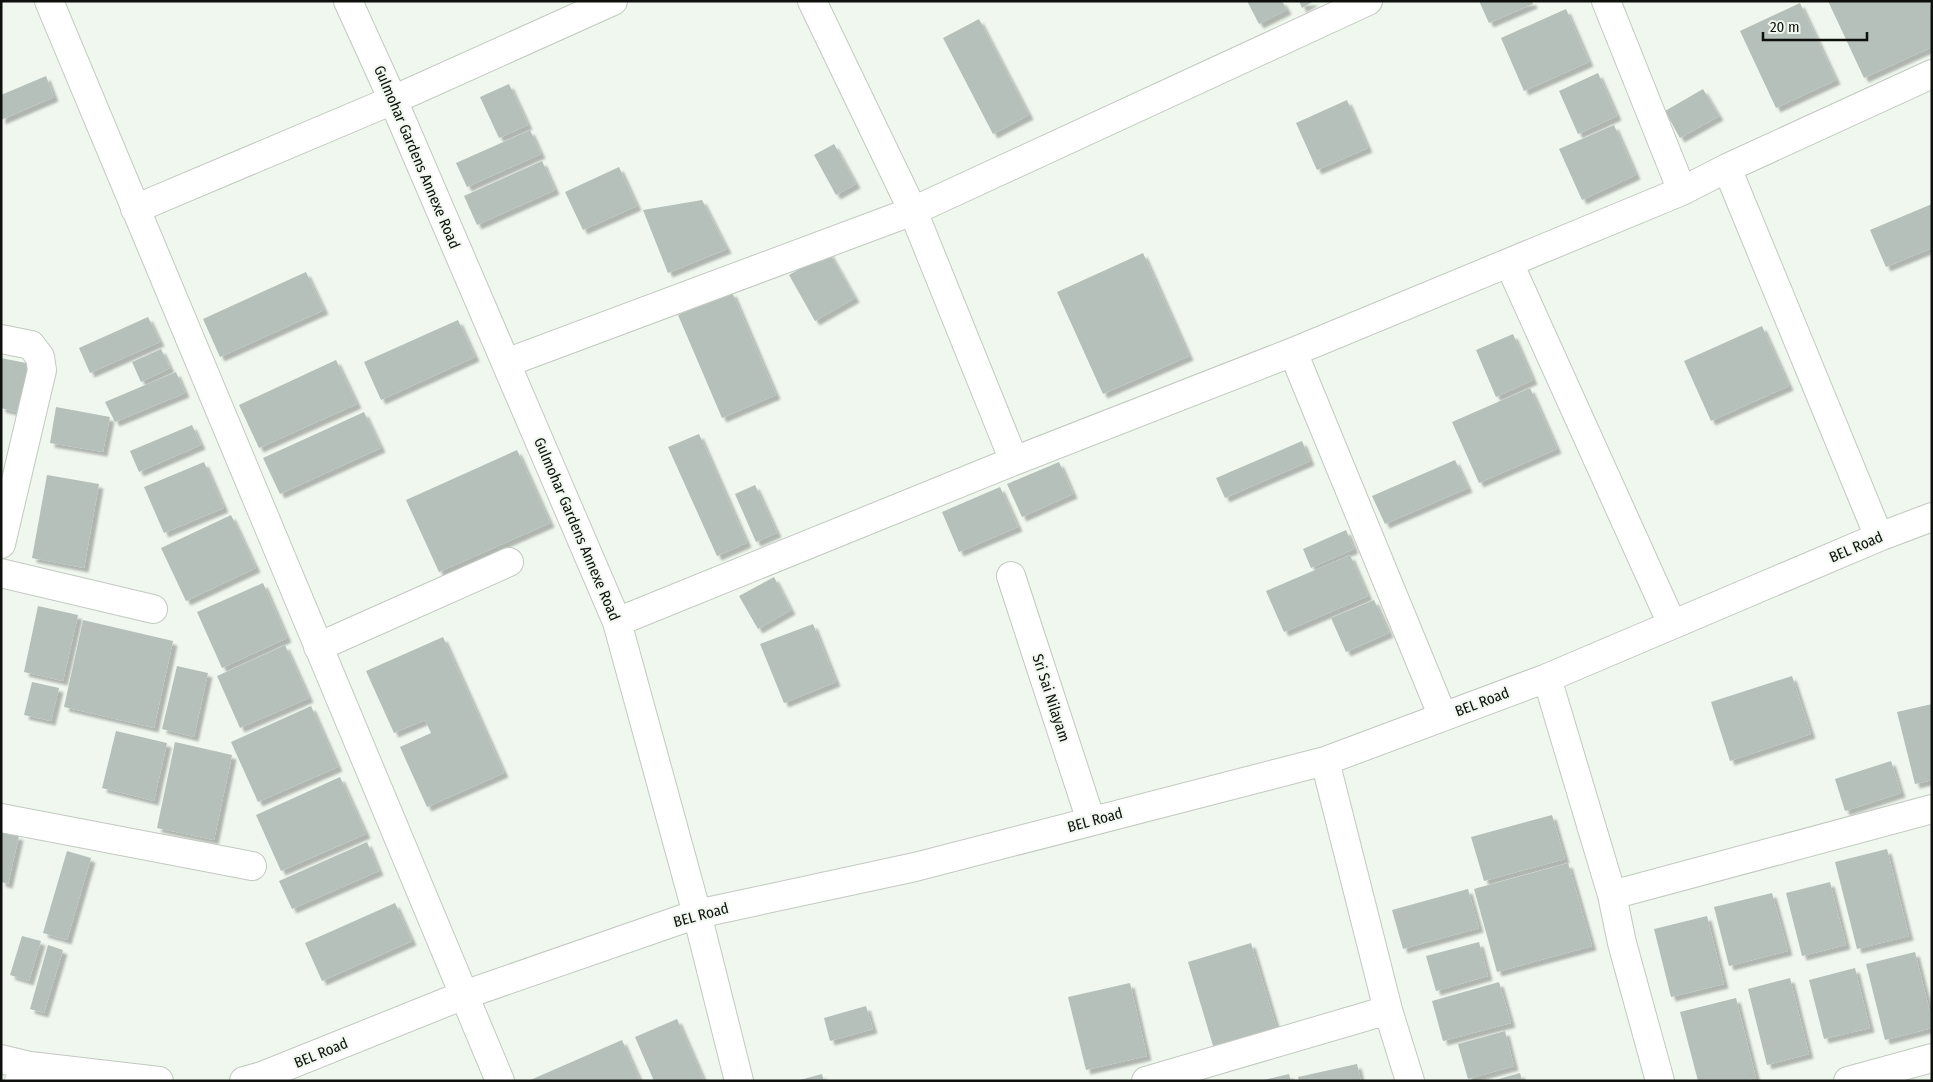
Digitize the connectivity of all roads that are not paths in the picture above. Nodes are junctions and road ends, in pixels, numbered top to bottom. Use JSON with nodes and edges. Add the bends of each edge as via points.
{"nodes":[{"id":1,"x":49,"y":1,"type":"edge"},
{"id":2,"x":348,"y":1,"type":"edge"},
{"id":3,"x":614,"y":1,"type":"edge"},
{"id":4,"x":812,"y":1,"type":"edge"},
{"id":5,"x":1368,"y":1,"type":"edge"},
{"id":6,"x":1606,"y":1,"type":"edge"},
{"id":7,"x":1932,"y":74,"type":"edge"},
{"id":8,"x":393,"y":100,"type":"junction"},
{"id":9,"x":1727,"y":168,"type":"junction"},
{"id":10,"x":1682,"y":191,"type":"junction"},
{"id":11,"x":135,"y":209,"type":"junction"},
{"id":12,"x":913,"y":211,"type":"junction"},
{"id":13,"x":1509,"y":263,"type":"junction"},
{"id":14,"x":1,"y":339,"type":"edge"},
{"id":15,"x":1293,"y":352,"type":"junction"},
{"id":16,"x":506,"y":363,"type":"junction"},
{"id":17,"x":1014,"y":461,"type":"junction"},
{"id":18,"x":1932,"y":517,"type":"edge"},
{"id":19,"x":1879,"y":537,"type":"junction"},
{"id":20,"x":1,"y":544,"type":"edge"},
{"id":21,"x":509,"y":562,"type":"dead end"},
{"id":22,"x":1,"y":573,"type":"edge"},
{"id":23,"x":1011,"y":576,"type":"dead end"},
{"id":24,"x":153,"y":609,"type":"dead end"},
{"id":25,"x":617,"y":622,"type":"junction"},
{"id":26,"x":1672,"y":624,"type":"junction"},
{"id":27,"x":318,"y":647,"type":"junction"},
{"id":28,"x":1546,"y":678,"type":"junction"},
{"id":29,"x":1443,"y":717,"type":"junction"},
{"id":30,"x":1325,"y":761,"type":"junction"},
{"id":31,"x":1932,"y":809,"type":"edge"},
{"id":32,"x":1,"y":818,"type":"edge"},
{"id":33,"x":1091,"y":821,"type":"junction"},
{"id":34,"x":252,"y":866,"type":"dead end"},
{"id":35,"x":1612,"y":895,"type":"junction"},
{"id":36,"x":697,"y":914,"type":"junction"},
{"id":37,"x":464,"y":995,"type":"junction"},
{"id":38,"x":1388,"y":1010,"type":"junction"},
{"id":39,"x":1,"y":1059,"type":"edge"},
{"id":40,"x":1920,"y":1068,"type":"edge"},
{"id":41,"x":24,"y":1074,"type":"edge"},
{"id":42,"x":1176,"y":1077,"type":"edge"},
{"id":43,"x":159,"y":1081,"type":"edge"},
{"id":44,"x":244,"y":1081,"type":"edge"},
{"id":45,"x":500,"y":1081,"type":"edge"},
{"id":46,"x":739,"y":1081,"type":"edge"},
{"id":47,"x":1146,"y":1081,"type":"edge"},
{"id":48,"x":1410,"y":1081,"type":"edge"},
{"id":49,"x":1660,"y":1081,"type":"edge"},
{"id":50,"x":1848,"y":1081,"type":"edge"}],
"edges":[{"from":1,"to":11,"type":"street"},
{"from":2,"to":8,"type":"street","name":"Gulmohar Gardens Annexe Road"},
{"from":3,"to":8,"type":"street"},
{"from":4,"to":12,"type":"street"},
{"from":5,"to":12,"type":"street"},
{"from":6,"to":10,"type":"street"},
{"from":7,"to":9,"type":"street"},
{"from":8,"to":11,"type":"street"},
{"from":8,"to":16,"type":"street","name":"Gulmohar Gardens Annexe Road"},
{"from":9,"to":10,"type":"street"},
{"from":9,"to":19,"type":"street"},
{"from":10,"to":13,"type":"street"},
{"from":11,"to":27,"type":"street"},
{"from":12,"to":16,"type":"street"},
{"from":12,"to":17,"type":"street"},
{"from":13,"to":15,"type":"street"},
{"from":13,"to":26,"type":"street"},
{"from":14,"to":20,"type":"street","via":[[32,345],[40,357],[42,370]]},
{"from":15,"to":17,"type":"street"},
{"from":15,"to":29,"type":"street"},
{"from":16,"to":25,"type":"street","name":"Gulmohar Gardens Annexe Road"},
{"from":17,"to":25,"type":"street"},
{"from":18,"to":19,"type":"street","name":"BEL Road"},
{"from":19,"to":26,"type":"street","name":"BEL Road"},
{"from":21,"to":27,"type":"street"},
{"from":22,"to":24,"type":"street"},
{"from":23,"to":33,"type":"street","name":"Sri Sai Nilayam"},
{"from":25,"to":36,"type":"street","name":"Gulmohar Gardens Annexe Road"},
{"from":26,"to":28,"type":"street","name":"BEL Road"},
{"from":27,"to":37,"type":"street"},
{"from":28,"to":29,"type":"street","name":"BEL Road"},
{"from":28,"to":35,"type":"street"},
{"from":29,"to":30,"type":"street","name":"BEL Road"},
{"from":30,"to":33,"type":"street","name":"BEL Road"},
{"from":30,"to":38,"type":"street"},
{"from":31,"to":35,"type":"street"},
{"from":32,"to":34,"type":"street"},
{"from":33,"to":36,"type":"street","name":"BEL Road","via":[[915,867]]},
{"from":35,"to":49,"type":"street"},
{"from":36,"to":37,"type":"street","name":"BEL Road"},
{"from":36,"to":46,"type":"street","name":"Gulmohar Gardens Annexe Road"},
{"from":37,"to":44,"type":"street","name":"BEL Road"},
{"from":37,"to":45,"type":"street"},
{"from":38,"to":42,"type":"street"},
{"from":38,"to":48,"type":"street"},
{"from":39,"to":41,"type":"street"},
{"from":40,"to":50,"type":"street"},
{"from":41,"to":43,"type":"street"},
{"from":42,"to":47,"type":"street"}]}
